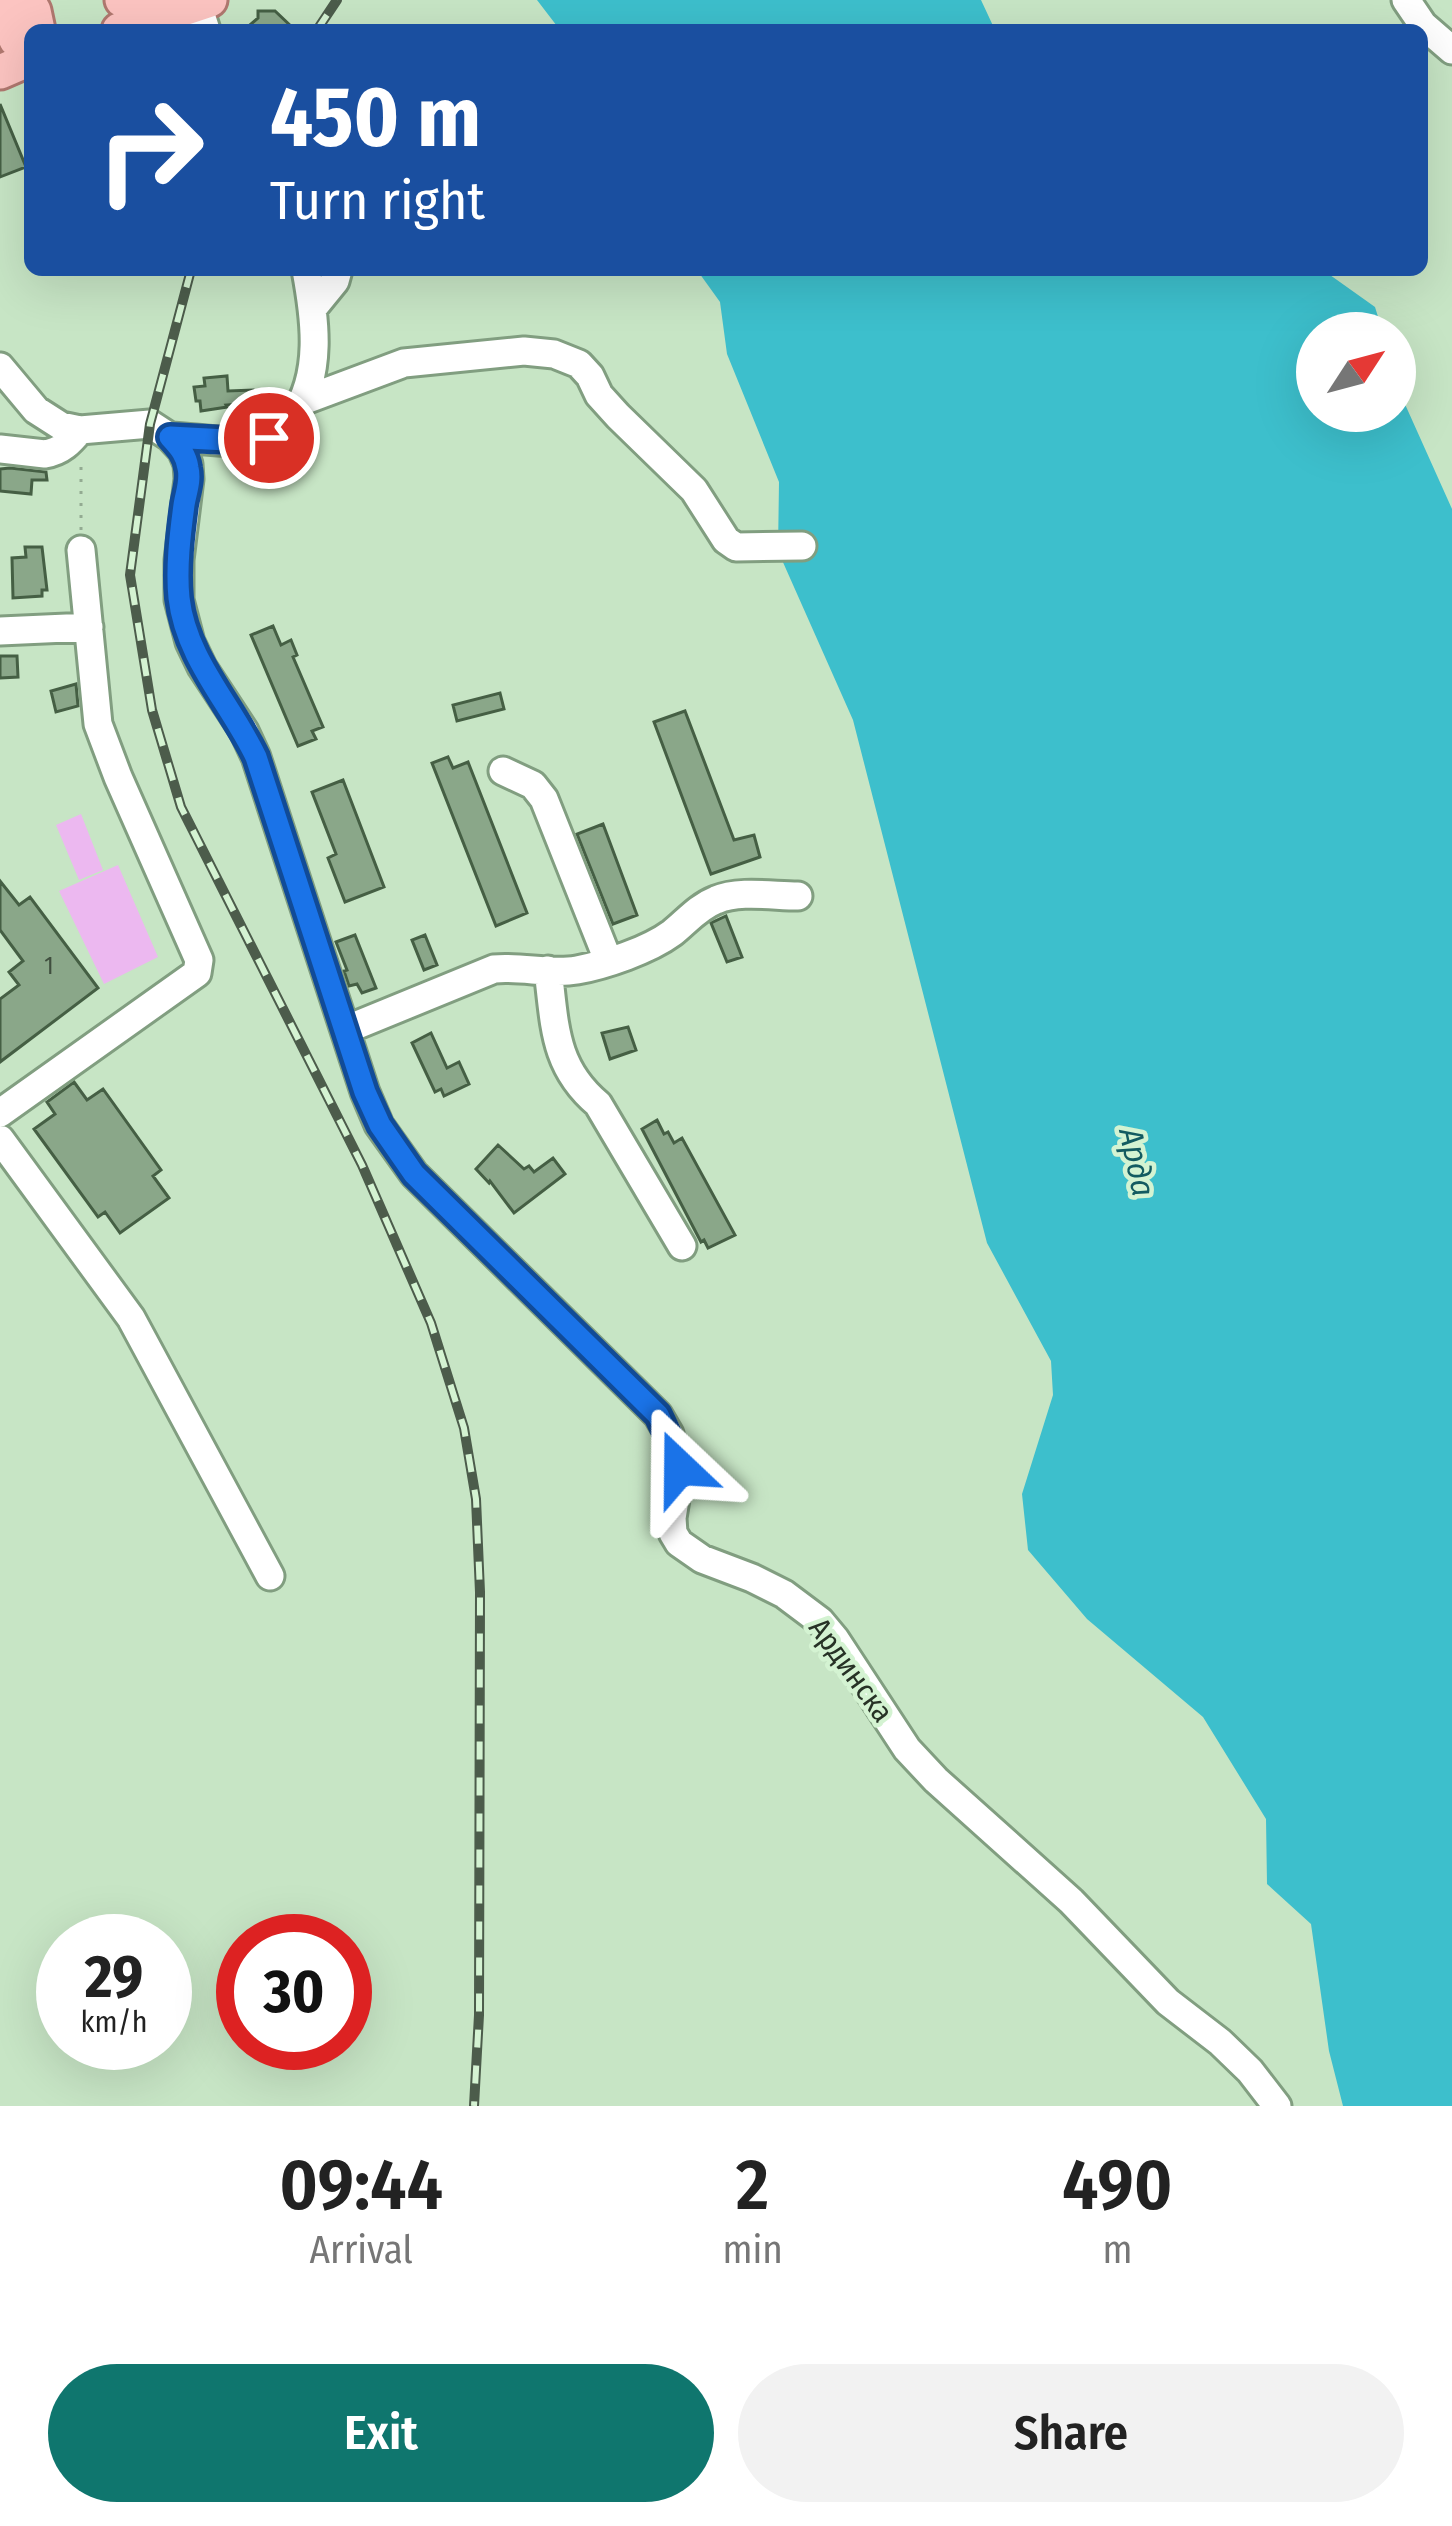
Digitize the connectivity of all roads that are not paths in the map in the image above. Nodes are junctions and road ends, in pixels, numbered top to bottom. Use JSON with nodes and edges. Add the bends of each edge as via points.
{"nodes":[{"id":1,"x":122,"y":0,"type":"edge"},
{"id":2,"x":0,"y":7,"type":"edge"},
{"id":3,"x":198,"y":12,"type":"edge"},
{"id":4,"x":145,"y":24,"type":"edge"},
{"id":5,"x":1428,"y":29,"type":"edge"},
{"id":6,"x":24,"y":49,"type":"edge"},
{"id":7,"x":1452,"y":50,"type":"edge"},
{"id":8,"x":307,"y":276,"type":"edge"},
{"id":9,"x":336,"y":276,"type":"edge"},
{"id":10,"x":313,"y":308,"type":"junction"},
{"id":11,"x":0,"y":367,"type":"edge"},
{"id":12,"x":305,"y":400,"type":"junction"},
{"id":13,"x":80,"y":430,"type":"junction"},
{"id":14,"x":170,"y":437,"type":"junction"},
{"id":15,"x":0,"y":448,"type":"edge"},
{"id":16,"x":802,"y":546,"type":"dead end"},
{"id":17,"x":81,"y":550,"type":"road end"},
{"id":18,"x":88,"y":627,"type":"junction"},
{"id":19,"x":0,"y":631,"type":"edge"},
{"id":20,"x":503,"y":771,"type":"dead end"},
{"id":21,"x":798,"y":896,"type":"dead end"},
{"id":22,"x":608,"y":960,"type":"junction"},
{"id":23,"x":548,"y":970,"type":"junction"},
{"id":24,"x":346,"y":1030,"type":"junction"},
{"id":25,"x":0,"y":1113,"type":"edge"},
{"id":26,"x":0,"y":1138,"type":"edge"},
{"id":27,"x":682,"y":1246,"type":"dead end"},
{"id":28,"x":270,"y":1576,"type":"dead end"},
{"id":29,"x":1277,"y":2106,"type":"edge"}],
"edges":[{"from":1,"to":3,"type":"main road"},
{"from":2,"to":6,"type":"main road"},
{"from":3,"to":4,"type":"main road"},
{"from":5,"to":7,"type":"street"},
{"from":8,"to":10,"type":"street"},
{"from":9,"to":10,"type":"street"},
{"from":10,"to":12,"type":"street"},
{"from":11,"to":13,"type":"street","via":[[36,410]]},
{"from":12,"to":14,"type":"street","via":[[269,438]]},
{"from":12,"to":16,"type":"street","via":[[404,363],[554,355],[579,364],[618,416],[694,490],[726,540],[736,547]]},
{"from":13,"to":14,"type":"street","via":[[150,424]]},
{"from":13,"to":15,"type":"street","via":[[53,453]]},
{"from":14,"to":24,"type":"street","name":"Ардинска","via":[[188,464],[179,600],[190,642],[256,757]]},
{"from":17,"to":18,"type":"street"},
{"from":18,"to":19,"type":"street"},
{"from":18,"to":25,"type":"street","via":[[98,724],[199,960],[197,973]]},
{"from":20,"to":22,"type":"street","via":[[532,784],[544,800]]},
{"from":21,"to":22,"type":"street","via":[[720,897],[651,946]]},
{"from":22,"to":23,"type":"street"},
{"from":23,"to":24,"type":"street","via":[[494,969]]},
{"from":23,"to":27,"type":"street","via":[[560,1054]]},
{"from":24,"to":29,"type":"street","name":"Ардинска","via":[[380,1125],[414,1174],[658,1415],[680,1468],[671,1518],[679,1543],[784,1594],[820,1621],[936,1780],[1220,2042]]},
{"from":26,"to":28,"type":"street","via":[[131,1318]]}]}
